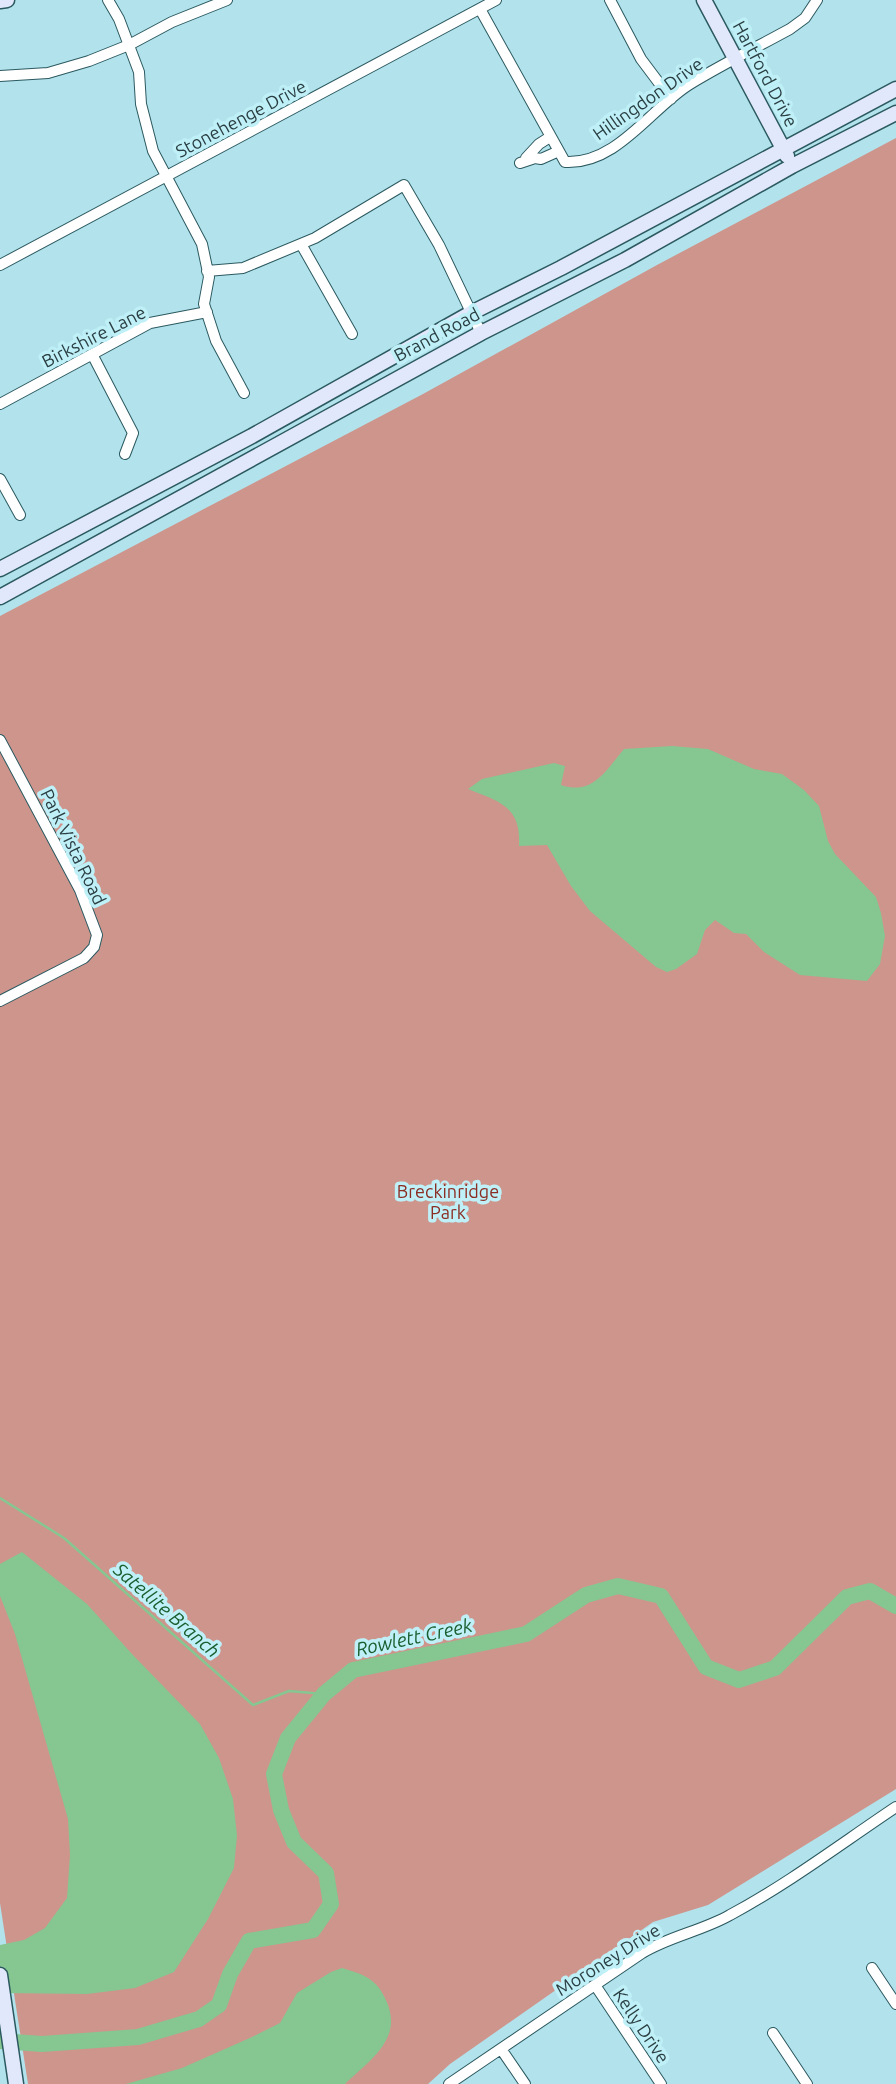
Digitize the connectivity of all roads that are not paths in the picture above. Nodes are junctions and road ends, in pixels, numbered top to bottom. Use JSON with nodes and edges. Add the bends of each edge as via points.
{"nodes":[{"id":1,"x":7,"y":0,"type":"edge"},
{"id":2,"x":108,"y":0,"type":"edge"},
{"id":3,"x":227,"y":0,"type":"edge"},
{"id":4,"x":496,"y":0,"type":"edge"},
{"id":5,"x":610,"y":0,"type":"edge"},
{"id":6,"x":704,"y":0,"type":"edge"},
{"id":7,"x":817,"y":0,"type":"edge"},
{"id":8,"x":0,"y":1,"type":"edge"},
{"id":9,"x":480,"y":9,"type":"junction"},
{"id":10,"x":129,"y":45,"type":"junction"},
{"id":11,"x":735,"y":59,"type":"junction"},
{"id":12,"x":0,"y":76,"type":"edge"},
{"id":13,"x":896,"y":89,"type":"edge"},
{"id":14,"x":671,"y":99,"type":"junction"},
{"id":15,"x":896,"y":113,"type":"edge"},
{"id":16,"x":550,"y":137,"type":"junction"},
{"id":17,"x":783,"y":149,"type":"junction"},
{"id":18,"x":559,"y":151,"type":"junction"},
{"id":19,"x":792,"y":166,"type":"junction"},
{"id":20,"x":165,"y":177,"type":"junction"},
{"id":21,"x":301,"y":244,"type":"junction"},
{"id":22,"x":0,"y":265,"type":"edge"},
{"id":23,"x":207,"y":271,"type":"junction"},
{"id":24,"x":206,"y":312,"type":"junction"},
{"id":25,"x":471,"y":313,"type":"junction"},
{"id":26,"x":481,"y":333,"type":"junction"},
{"id":27,"x":352,"y":334,"type":"dead end"},
{"id":28,"x":92,"y":354,"type":"junction"},
{"id":29,"x":244,"y":393,"type":"dead end"},
{"id":30,"x":0,"y":404,"type":"edge"},
{"id":31,"x":125,"y":454,"type":"dead end"},
{"id":32,"x":0,"y":479,"type":"edge"},
{"id":33,"x":20,"y":515,"type":"dead end"},
{"id":34,"x":0,"y":569,"type":"edge"},
{"id":35,"x":0,"y":597,"type":"edge"},
{"id":36,"x":0,"y":740,"type":"edge"},
{"id":37,"x":0,"y":1001,"type":"edge"},
{"id":38,"x":896,"y":1807,"type":"edge"},
{"id":39,"x":872,"y":1968,"type":"dead end"},
{"id":40,"x":0,"y":1975,"type":"edge"},
{"id":41,"x":595,"y":1985,"type":"junction"},
{"id":42,"x":896,"y":2004,"type":"edge"},
{"id":43,"x":773,"y":2033,"type":"dead end"},
{"id":44,"x":501,"y":2049,"type":"junction"},
{"id":45,"x":16,"y":2084,"type":"edge"},
{"id":46,"x":449,"y":2084,"type":"edge"},
{"id":47,"x":524,"y":2084,"type":"edge"},
{"id":48,"x":661,"y":2084,"type":"edge"},
{"id":49,"x":807,"y":2084,"type":"edge"}],
"edges":[{"from":1,"to":8,"type":"main road"},
{"from":2,"to":10,"type":"street"},
{"from":3,"to":10,"type":"street"},
{"from":4,"to":9,"type":"street","name":"Stonehenge Drive"},
{"from":5,"to":14,"type":"street","via":[[641,59]]},
{"from":6,"to":11,"type":"main road","name":"Hartford Drive"},
{"from":7,"to":11,"type":"street","name":"Hillingdon Drive","via":[[790,29]]},
{"from":9,"to":16,"type":"street"},
{"from":9,"to":20,"type":"street","name":"Stonehenge Drive"},
{"from":10,"to":12,"type":"street","via":[[48,73]]},
{"from":10,"to":20,"type":"street","via":[[139,72],[148,134]]},
{"from":11,"to":14,"type":"street","name":"Hillingdon Drive"},
{"from":11,"to":17,"type":"main road","name":"Hartford Drive"},
{"from":13,"to":17,"type":"main road","name":"Brand Road"},
{"from":14,"to":18,"type":"street","name":"Hillingdon Drive","via":[[637,131],[593,157],[565,162]]},
{"from":15,"to":19,"type":"main road","name":"Brand Road"},
{"from":16,"to":18,"type":"street"},
{"from":16,"to":18,"type":"street","via":[[520,163]]},
{"from":17,"to":19,"type":"main road","name":"Hartford Drive"},
{"from":17,"to":25,"type":"main road","name":"Brand Road"},
{"from":19,"to":26,"type":"main road","name":"Brand Road","via":[[625,260]]},
{"from":20,"to":22,"type":"street","name":"Stonehenge Drive"},
{"from":20,"to":23,"type":"street","via":[[202,244]]},
{"from":21,"to":23,"type":"street","via":[[243,268]]},
{"from":21,"to":25,"type":"street","via":[[404,185]]},
{"from":21,"to":27,"type":"street"},
{"from":23,"to":24,"type":"street"},
{"from":24,"to":28,"type":"street","name":"Birkshire Lane","via":[[150,323]]},
{"from":24,"to":29,"type":"street"},
{"from":25,"to":26,"type":"street"},
{"from":25,"to":34,"type":"main road","name":"Brand Road"},
{"from":26,"to":35,"type":"main road","name":"Brand Road"},
{"from":28,"to":30,"type":"street","name":"Birkshire Lane"},
{"from":28,"to":31,"type":"street","via":[[133,433]]},
{"from":32,"to":33,"type":"street"},
{"from":36,"to":37,"type":"street","name":"Park Vista Road","via":[[77,883],[97,935],[85,958]]},
{"from":38,"to":41,"type":"street","name":"Moroney Drive","via":[[751,1904],[656,1945]]},
{"from":39,"to":42,"type":"street"},
{"from":40,"to":45,"type":"main road"},
{"from":41,"to":44,"type":"street","name":"Moroney Drive"},
{"from":41,"to":48,"type":"street","name":"Kelly Drive"},
{"from":43,"to":49,"type":"street"},
{"from":44,"to":46,"type":"street","name":"Moroney Drive"},
{"from":44,"to":47,"type":"street"}]}
